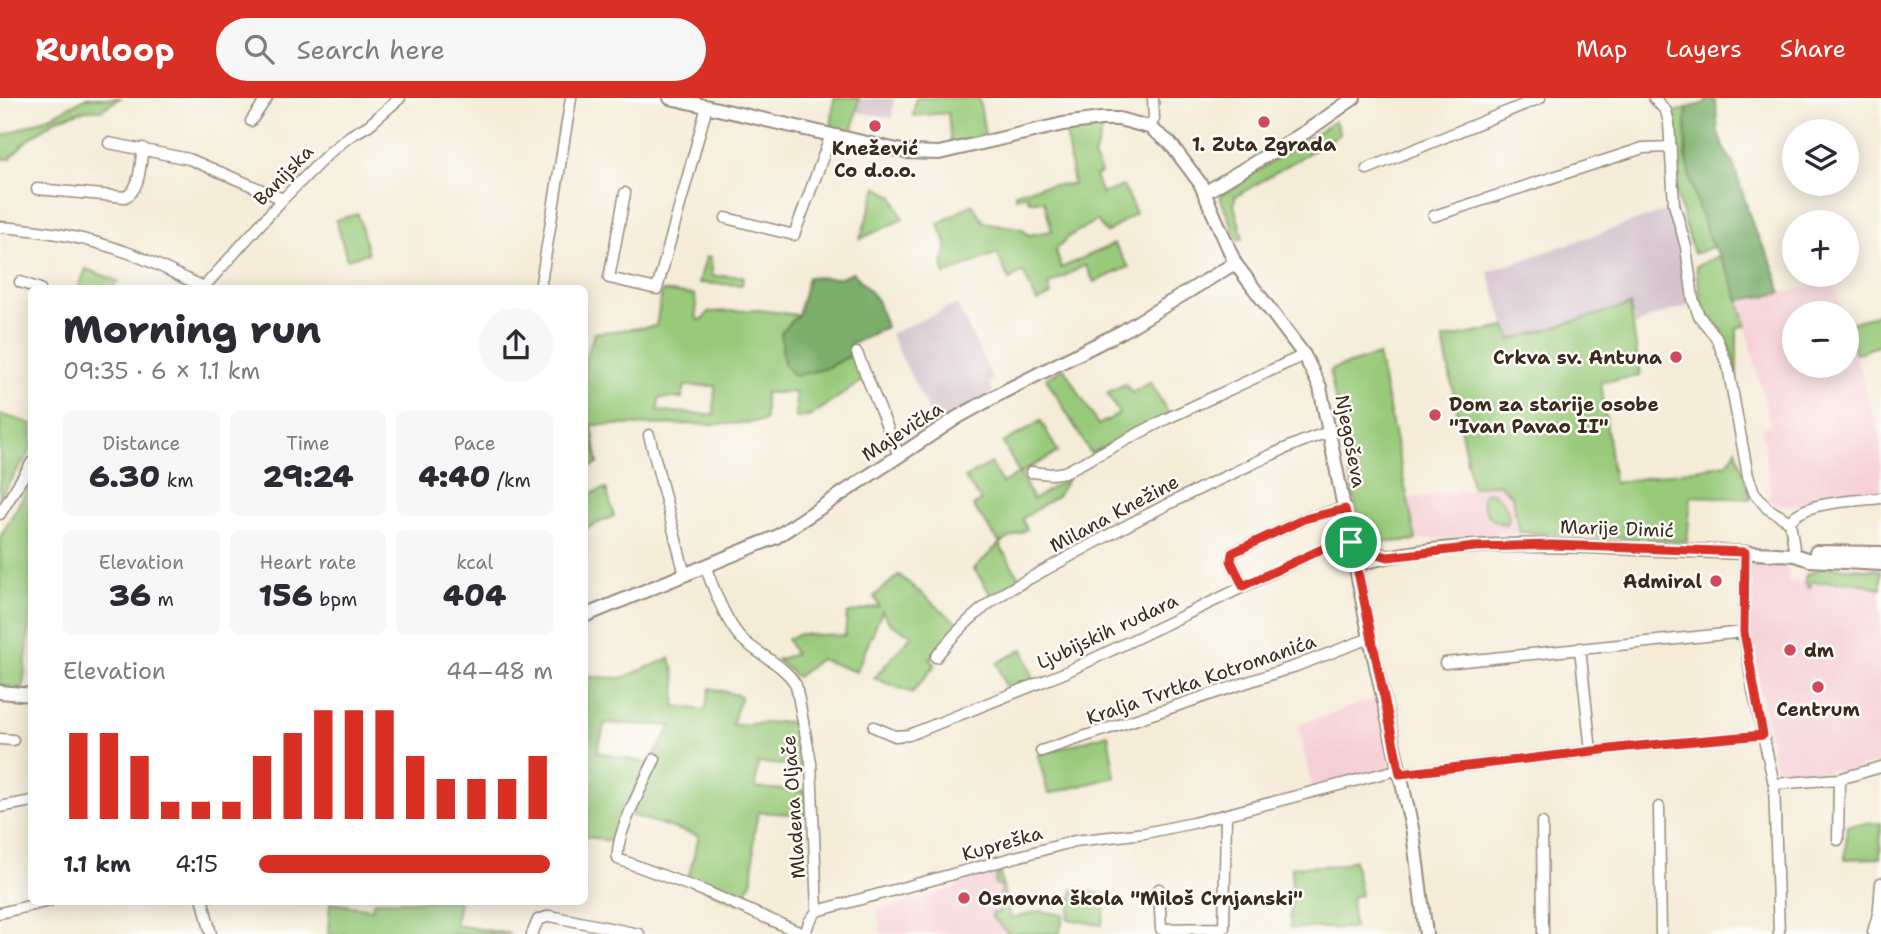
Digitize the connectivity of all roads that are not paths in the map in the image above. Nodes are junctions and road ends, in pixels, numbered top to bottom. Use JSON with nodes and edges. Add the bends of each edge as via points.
{"nodes":[{"id":1,"x":267,"y":98,"type":"edge"},
{"id":2,"x":400,"y":98,"type":"edge"},
{"id":3,"x":571,"y":98,"type":"edge"},
{"id":4,"x":670,"y":98,"type":"edge"},
{"id":5,"x":1153,"y":98,"type":"edge"},
{"id":6,"x":1354,"y":98,"type":"edge"},
{"id":7,"x":1539,"y":98,"type":"edge"},
{"id":8,"x":1654,"y":98,"type":"edge"},
{"id":9,"x":707,"y":106,"type":"junction"},
{"id":10,"x":251,"y":121,"type":"dead end"},
{"id":11,"x":1149,"y":127,"type":"junction"},
{"id":12,"x":831,"y":135,"type":"junction"},
{"id":13,"x":109,"y":143,"type":"dead end"},
{"id":14,"x":1671,"y":147,"type":"junction"},
{"id":15,"x":143,"y":148,"type":"junction"},
{"id":16,"x":1367,"y":169,"type":"dead end"},
{"id":17,"x":37,"y":189,"type":"dead end"},
{"id":18,"x":1206,"y":192,"type":"junction"},
{"id":19,"x":625,"y":193,"type":"dead end"},
{"id":20,"x":283,"y":199,"type":"junction"},
{"id":21,"x":1434,"y":216,"type":"dead end"},
{"id":22,"x":726,"y":218,"type":"dead end"},
{"id":23,"x":0,"y":227,"type":"edge"},
{"id":24,"x":1235,"y":263,"type":"junction"},
{"id":25,"x":20,"y":282,"type":"dead end"},
{"id":26,"x":29,"y":285,"type":"edge"},
{"id":27,"x":197,"y":285,"type":"edge"},
{"id":28,"x":206,"y":285,"type":"edge"},
{"id":29,"x":541,"y":285,"type":"edge"},
{"id":30,"x":857,"y":354,"type":"dead end"},
{"id":31,"x":1304,"y":355,"type":"junction"},
{"id":32,"x":1329,"y":432,"type":"junction"},
{"id":33,"x":649,"y":435,"type":"dead end"},
{"id":34,"x":899,"y":456,"type":"junction"},
{"id":35,"x":28,"y":469,"type":"edge"},
{"id":36,"x":1031,"y":472,"type":"dead end"},
{"id":37,"x":1881,"y":498,"type":"edge"},
{"id":38,"x":1345,"y":509,"type":"junction"},
{"id":39,"x":0,"y":514,"type":"edge"},
{"id":40,"x":1790,"y":522,"type":"junction"},
{"id":41,"x":1351,"y":542,"type":"junction"},
{"id":42,"x":1745,"y":552,"type":"junction"},
{"id":43,"x":1881,"y":553,"type":"edge"},
{"id":44,"x":1795,"y":555,"type":"junction"},
{"id":45,"x":1388,"y":557,"type":"junction"},
{"id":46,"x":1881,"y":564,"type":"edge"},
{"id":47,"x":1356,"y":565,"type":"junction"},
{"id":48,"x":706,"y":568,"type":"junction"},
{"id":49,"x":685,"y":575,"type":"junction"},
{"id":50,"x":1243,"y":586,"type":"junction"},
{"id":51,"x":588,"y":614,"type":"edge"},
{"id":52,"x":1634,"y":631,"type":"dead end"},
{"id":53,"x":1744,"y":632,"type":"junction"},
{"id":54,"x":1370,"y":638,"type":"junction"},
{"id":55,"x":1636,"y":643,"type":"junction"},
{"id":56,"x":1580,"y":648,"type":"junction"},
{"id":57,"x":936,"y":657,"type":"dead end"},
{"id":58,"x":1445,"y":663,"type":"dead end"},
{"id":59,"x":0,"y":692,"type":"edge"},
{"id":60,"x":28,"y":695,"type":"edge"},
{"id":61,"x":874,"y":727,"type":"dead end"},
{"id":62,"x":1763,"y":735,"type":"junction"},
{"id":63,"x":0,"y":739,"type":"edge"},
{"id":64,"x":13,"y":740,"type":"dead end"},
{"id":65,"x":1041,"y":751,"type":"dead end"},
{"id":66,"x":1591,"y":751,"type":"junction"},
{"id":67,"x":655,"y":759,"type":"dead end"},
{"id":68,"x":1881,"y":767,"type":"edge"},
{"id":69,"x":1400,"y":772,"type":"junction"},
{"id":70,"x":1839,"y":779,"type":"junction"},
{"id":71,"x":1774,"y":784,"type":"junction"},
{"id":72,"x":28,"y":802,"type":"edge"},
{"id":73,"x":0,"y":807,"type":"edge"},
{"id":74,"x":1659,"y":807,"type":"dead end"},
{"id":75,"x":1226,"y":816,"type":"junction"},
{"id":76,"x":1542,"y":823,"type":"dead end"},
{"id":77,"x":1838,"y":840,"type":"dead end"},
{"id":78,"x":1881,"y":883,"type":"edge"},
{"id":79,"x":1158,"y":889,"type":"dead end"},
{"id":80,"x":33,"y":905,"type":"edge"},
{"id":81,"x":203,"y":905,"type":"edge"},
{"id":82,"x":817,"y":911,"type":"junction"},
{"id":83,"x":0,"y":913,"type":"edge"},
{"id":84,"x":1879,"y":924,"type":"edge"},
{"id":85,"x":211,"y":934,"type":"edge"},
{"id":86,"x":532,"y":934,"type":"edge"},
{"id":87,"x":639,"y":934,"type":"edge"},
{"id":88,"x":804,"y":934,"type":"edge"},
{"id":89,"x":1426,"y":934,"type":"edge"},
{"id":90,"x":1543,"y":934,"type":"edge"},
{"id":91,"x":1661,"y":934,"type":"edge"},
{"id":92,"x":1779,"y":934,"type":"edge"}],
"edges":[{"from":1,"to":10,"type":"street"},
{"from":2,"to":20,"type":"street","name":"Banijska","via":[[339,144]]},
{"from":3,"to":29,"type":"street"},
{"from":4,"to":9,"type":"street"},
{"from":5,"to":11,"type":"street","via":[[1154,119]]},
{"from":6,"to":18,"type":"street"},
{"from":7,"to":16,"type":"street"},
{"from":8,"to":14,"type":"street","via":[[1666,111]]},
{"from":9,"to":12,"type":"street"},
{"from":9,"to":19,"type":"street","via":[[657,289],[610,278]]},
{"from":11,"to":12,"type":"street","via":[[1119,119],[1083,121],[939,153],[887,149]]},
{"from":11,"to":18,"type":"street","name":"Njegoševa","via":[[1170,144]]},
{"from":12,"to":22,"type":"street","via":[[794,235]]},
{"from":13,"to":15,"type":"street"},
{"from":14,"to":21,"type":"street","via":[[1643,148]]},
{"from":14,"to":40,"type":"street","via":[[1674,204],[1693,299],[1728,367],[1748,476],[1767,508]]},
{"from":15,"to":17,"type":"street","via":[[136,185],[125,197]]},
{"from":15,"to":20,"type":"street","via":[[190,159]]},
{"from":18,"to":24,"type":"street","name":"Njegoševa"},
{"from":20,"to":28,"type":"street","name":"Banijska"},
{"from":23,"to":27,"type":"street","via":[[106,245]]},
{"from":24,"to":31,"type":"street","name":"Njegoševa"},
{"from":24,"to":34,"type":"street","name":"Majevička","via":[[1123,331],[979,405]]},
{"from":25,"to":26,"type":"street"},
{"from":30,"to":34,"type":"street"},
{"from":31,"to":32,"type":"street","name":"Njegoševa","via":[[1320,387]]},
{"from":31,"to":36,"type":"street","via":[[1065,472]]},
{"from":32,"to":38,"type":"street","name":"Njegoševa"},
{"from":32,"to":57,"type":"street","name":"Milana Knežine","via":[[1199,488],[1007,591],[961,627]]},
{"from":33,"to":49,"type":"street"},
{"from":34,"to":48,"type":"street","name":"Majevička","via":[[776,537]]},
{"from":35,"to":39,"type":"street"},
{"from":37,"to":40,"type":"street","via":[[1802,510]]},
{"from":38,"to":41,"type":"street","name":"Njegoševa"},
{"from":38,"to":50,"type":"street","via":[[1304,519],[1232,553]]},
{"from":40,"to":44,"type":"street"},
{"from":41,"to":45,"type":"street"},
{"from":41,"to":47,"type":"street","name":"Njegoševa"},
{"from":41,"to":50,"type":"street","name":"Ljubijskih rudara","via":[[1322,549]]},
{"from":42,"to":44,"type":"street","name":"Marije Dimić"},
{"from":42,"to":45,"type":"street","name":"Marije Dimić","via":[[1551,545],[1475,547]]},
{"from":42,"to":53,"type":"street"},
{"from":43,"to":44,"type":"street","name":"Marije Dimić"},
{"from":44,"to":46,"type":"street","name":"Marije Dimić"},
{"from":45,"to":47,"type":"street","name":"Marije Dimić"},
{"from":47,"to":54,"type":"street","name":"Njegoševa"},
{"from":48,"to":49,"type":"street","name":"Majevička"},
{"from":48,"to":82,"type":"street","name":"Mladena Oljače","via":[[740,636],[789,674],[796,685],[811,763]]},
{"from":49,"to":51,"type":"street","name":"Majevička"},
{"from":50,"to":61,"type":"street","name":"Ljubijskih rudara","via":[[1064,673],[909,735],[895,736]]},
{"from":52,"to":55,"type":"street"},
{"from":53,"to":55,"type":"street"},
{"from":53,"to":62,"type":"street"},
{"from":54,"to":65,"type":"street","name":"Kralja Tvrtka Kotromanića"},
{"from":54,"to":69,"type":"street","name":"Njegoševa"},
{"from":55,"to":56,"type":"street"},
{"from":56,"to":58,"type":"street"},
{"from":56,"to":66,"type":"street"},
{"from":59,"to":60,"type":"street"},
{"from":62,"to":66,"type":"street","name":"Kupreška"},
{"from":62,"to":71,"type":"street"},
{"from":63,"to":64,"type":"street"},
{"from":66,"to":69,"type":"street","name":"Kupreška"},
{"from":67,"to":88,"type":"street","via":[[629,814],[618,859]]},
{"from":68,"to":70,"type":"street"},
{"from":69,"to":75,"type":"street","name":"Kupreška"},
{"from":69,"to":89,"type":"street","name":"Njegoševa"},
{"from":70,"to":71,"type":"street"},
{"from":70,"to":77,"type":"street"},
{"from":71,"to":92,"type":"street"},
{"from":72,"to":73,"type":"street"},
{"from":74,"to":91,"type":"street"},
{"from":75,"to":79,"type":"street","via":[[1224,928],[1161,929]]},
{"from":75,"to":82,"type":"street","name":"Kupreška","via":[[1145,833],[1075,841]]},
{"from":76,"to":90,"type":"street"},
{"from":78,"to":84,"type":"street"},
{"from":80,"to":83,"type":"street"},
{"from":81,"to":85,"type":"street"},
{"from":82,"to":88,"type":"street"},
{"from":86,"to":87,"type":"street","via":[[538,920],[550,916]]}]}
